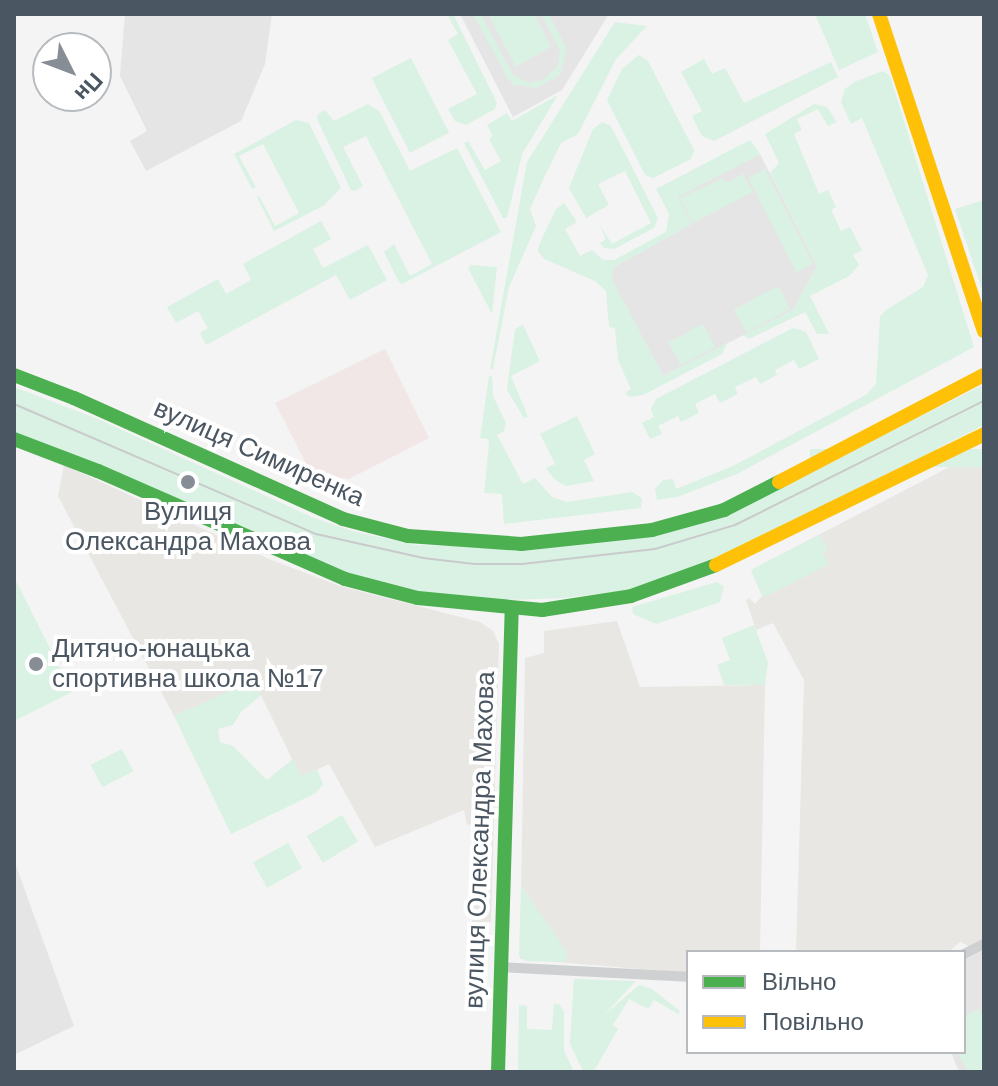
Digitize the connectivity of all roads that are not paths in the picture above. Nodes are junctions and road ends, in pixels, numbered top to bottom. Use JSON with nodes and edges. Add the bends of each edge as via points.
{"nodes":[{"id":1,"x":879,"y":14,"type":"edge"},
{"id":2,"x":984,"y":331,"type":"edge"},
{"id":3,"x":14,"y":375,"type":"edge"},
{"id":4,"x":984,"y":375,"type":"edge"},
{"id":5,"x":984,"y":434,"type":"edge"},
{"id":6,"x":14,"y":439,"type":"edge"},
{"id":7,"x":512,"y":610,"type":"junction"},
{"id":8,"x":984,"y":944,"type":"edge"},
{"id":9,"x":966,"y":953,"type":"edge"},
{"id":10,"x":500,"y":967,"type":"junction"},
{"id":11,"x":686,"y":977,"type":"edge"},
{"id":12,"x":498,"y":1072,"type":"edge"}],
"edges":[{"from":1,"to":2,"type":"street"},
{"from":3,"to":4,"type":"street","name":"вулиця Симиренка","via":[[343,519],[408,536],[521,544],[652,530],[724,510]]},
{"from":5,"to":7,"type":"street","via":[[695,576],[631,596]]},
{"from":6,"to":7,"type":"street","via":[[345,579],[418,598]]},
{"from":7,"to":10,"type":"street","name":"вулиця Олександра Махова"},
{"from":8,"to":9,"type":"street"},
{"from":10,"to":11,"type":"street"},
{"from":10,"to":12,"type":"street","name":"вулиця Олександра Махова"}]}
